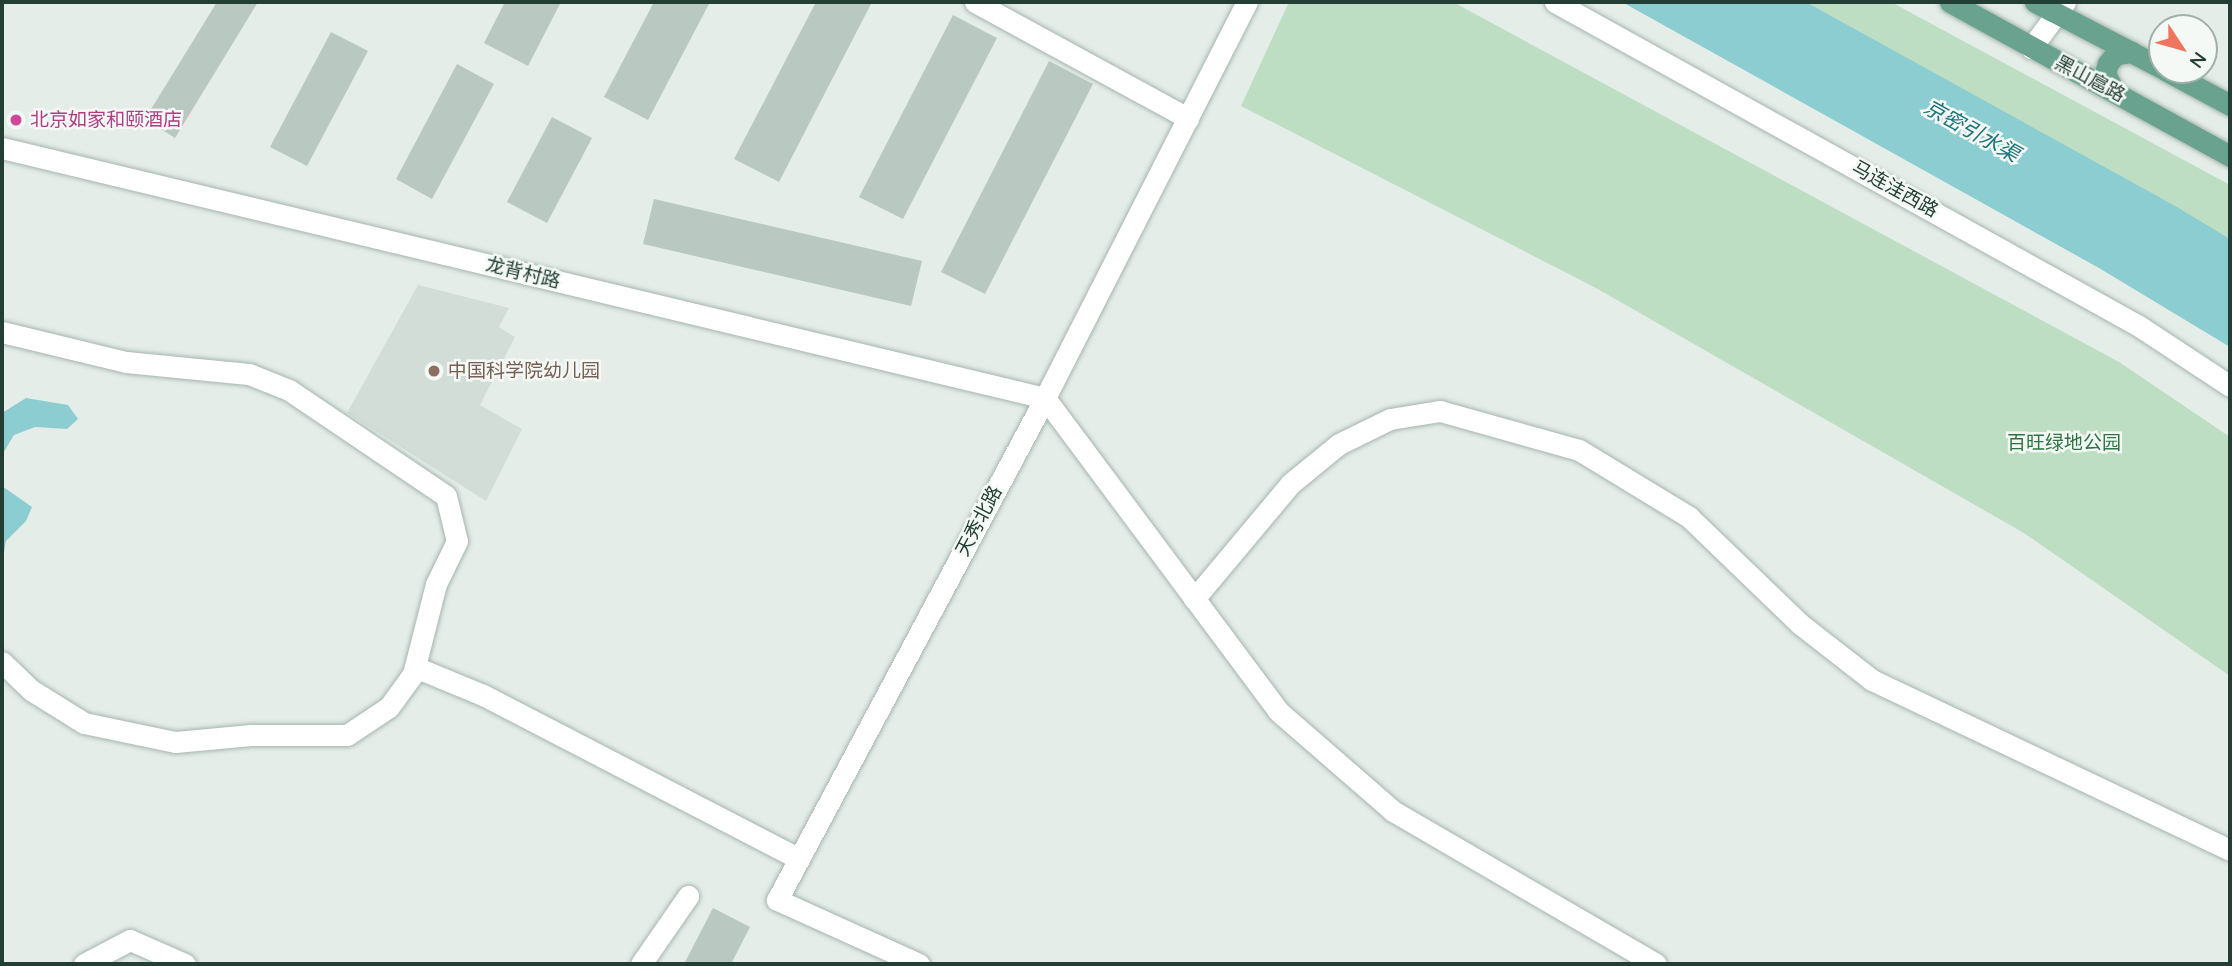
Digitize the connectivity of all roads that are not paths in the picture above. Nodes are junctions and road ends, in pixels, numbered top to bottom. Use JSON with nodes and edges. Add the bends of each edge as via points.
{"nodes":[{"id":1,"x":975,"y":2,"type":"edge"},
{"id":2,"x":1247,"y":2,"type":"edge"},
{"id":3,"x":1555,"y":2,"type":"edge"},
{"id":4,"x":1950,"y":2,"type":"edge"},
{"id":5,"x":2035,"y":2,"type":"edge"},
{"id":6,"x":2060,"y":7,"type":"edge"},
{"id":7,"x":2031,"y":48,"type":"junction"},
{"id":8,"x":2132,"y":52,"type":"junction"},
{"id":9,"x":2148,"y":60,"type":"edge"},
{"id":10,"x":2192,"y":84,"type":"edge"},
{"id":11,"x":2114,"y":91,"type":"junction"},
{"id":12,"x":2230,"y":105,"type":"edge"},
{"id":13,"x":1188,"y":118,"type":"junction"},
{"id":14,"x":2,"y":148,"type":"edge"},
{"id":15,"x":2230,"y":156,"type":"edge"},
{"id":16,"x":2,"y":332,"type":"edge"},
{"id":17,"x":2230,"y":386,"type":"edge"},
{"id":18,"x":1045,"y":398,"type":"junction"},
{"id":19,"x":1194,"y":599,"type":"junction"},
{"id":20,"x":2,"y":662,"type":"edge"},
{"id":21,"x":415,"y":667,"type":"junction"},
{"id":22,"x":2230,"y":850,"type":"edge"},
{"id":23,"x":799,"y":859,"type":"junction"},
{"id":24,"x":688,"y":896,"type":"dead end"},
{"id":25,"x":84,"y":964,"type":"edge"},
{"id":26,"x":185,"y":964,"type":"edge"},
{"id":27,"x":641,"y":964,"type":"edge"},
{"id":28,"x":919,"y":964,"type":"edge"},
{"id":29,"x":1656,"y":964,"type":"edge"}],
"edges":[{"from":1,"to":13,"type":"street"},
{"from":2,"to":13,"type":"street","name":"天秀北路"},
{"from":3,"to":17,"type":"street","name":"马连洼西路","via":[[2115,312]]},
{"from":4,"to":7,"type":"main road","name":"黑山扈路"},
{"from":5,"to":6,"type":"main road"},
{"from":6,"to":7,"type":"street"},
{"from":6,"to":8,"type":"main road"},
{"from":7,"to":11,"type":"main road","name":"黑山扈路"},
{"from":8,"to":9,"type":"main road"},
{"from":8,"to":11,"type":"main road","via":[[2116,54],[2108,63],[2105,73]]},
{"from":10,"to":12,"type":"main road"},
{"from":11,"to":15,"type":"main road","name":"黑山扈路"},
{"from":13,"to":18,"type":"street","name":"天秀北路"},
{"from":14,"to":18,"type":"street","name":"龙背村路"},
{"from":16,"to":21,"type":"street","via":[[126,362],[249,374],[289,390],[446,496],[457,541],[436,583]]},
{"from":18,"to":19,"type":"street"},
{"from":18,"to":23,"type":"street","name":"天秀北路"},
{"from":19,"to":22,"type":"street","via":[[1290,484],[1339,444],[1390,419],[1440,411],[1579,450],[1689,517],[1800,624],[1872,680]]},
{"from":19,"to":29,"type":"street","via":[[1278,711],[1393,811]]},
{"from":20,"to":21,"type":"street","via":[[31,690],[84,723],[175,742],[251,735],[347,735],[389,707]]},
{"from":21,"to":23,"type":"street","via":[[483,695]]},
{"from":23,"to":28,"type":"street","name":"天秀北路","via":[[777,900]]},
{"from":24,"to":27,"type":"street"},
{"from":25,"to":26,"type":"street","via":[[130,940]]}]}
